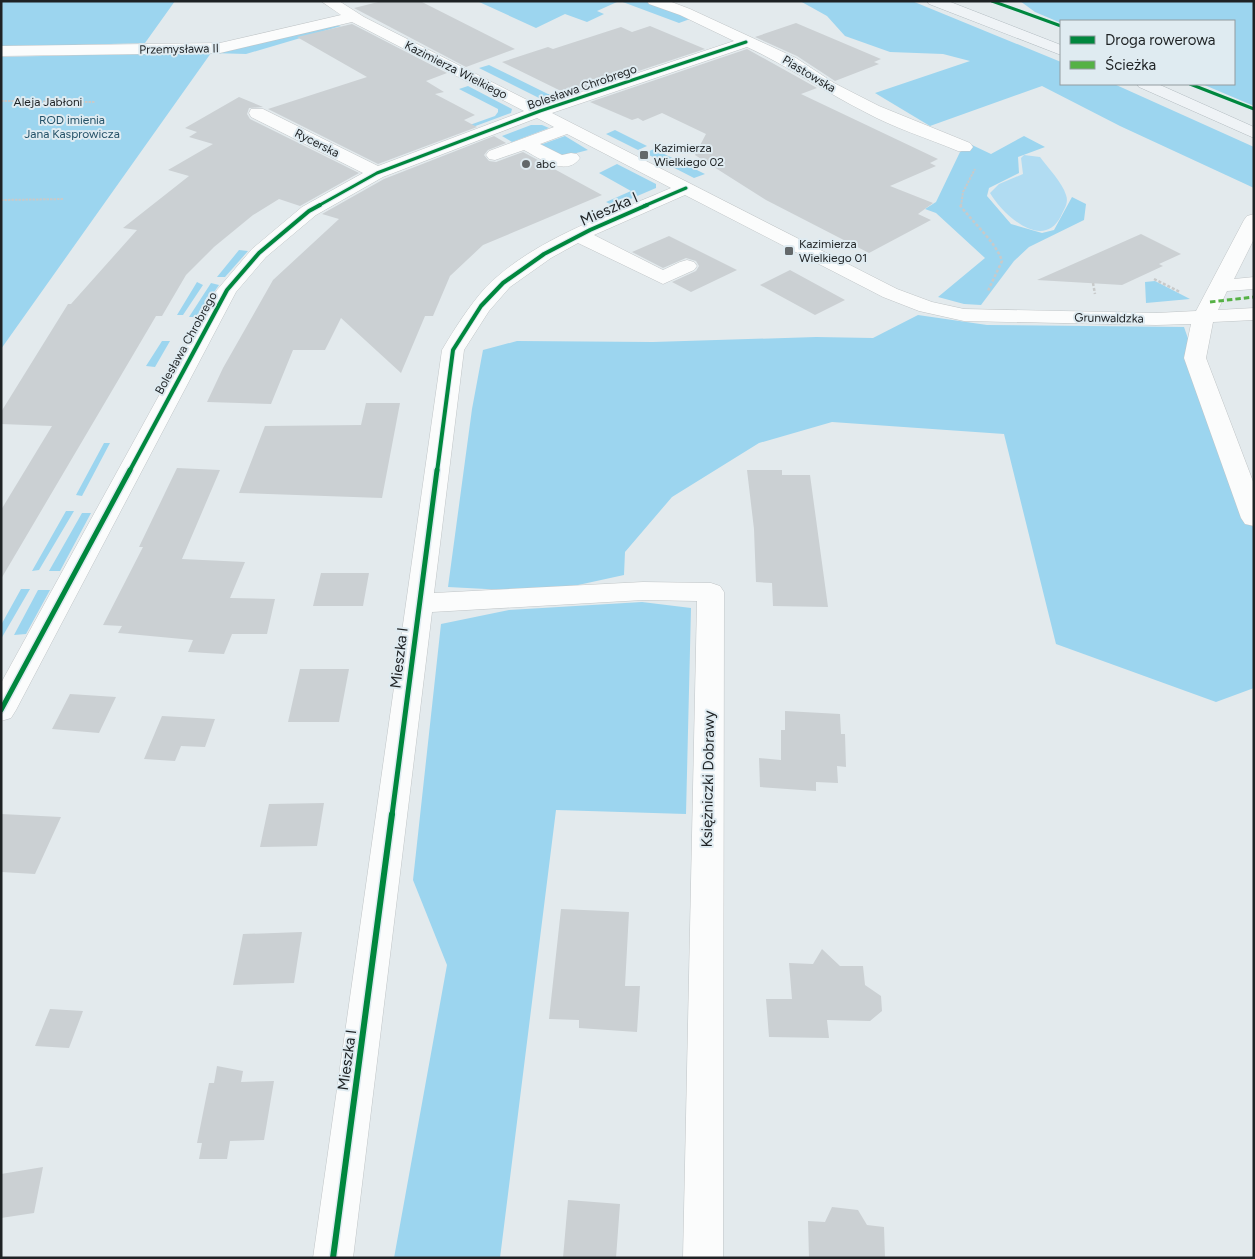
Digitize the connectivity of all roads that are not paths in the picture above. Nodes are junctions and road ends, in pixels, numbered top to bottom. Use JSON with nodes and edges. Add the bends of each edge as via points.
{"nodes":[{"id":1,"x":328,"y":1,"type":"edge"},
{"id":2,"x":654,"y":1,"type":"edge"},
{"id":3,"x":934,"y":1,"type":"edge"},
{"id":4,"x":354,"y":17,"type":"junction"},
{"id":5,"x":746,"y":42,"type":"junction"},
{"id":6,"x":1060,"y":50,"type":"edge"},
{"id":7,"x":1,"y":51,"type":"edge"},
{"id":8,"x":1146,"y":85,"type":"edge"},
{"id":9,"x":257,"y":112,"type":"dead end"},
{"id":10,"x":540,"y":112,"type":"junction"},
{"id":11,"x":569,"y":127,"type":"junction"},
{"id":12,"x":1254,"y":133,"type":"edge"},
{"id":13,"x":526,"y":144,"type":"junction"},
{"id":14,"x":964,"y":147,"type":"road end"},
{"id":15,"x":494,"y":155,"type":"dead end"},
{"id":16,"x":571,"y":158,"type":"dead end"},
{"id":17,"x":378,"y":173,"type":"junction"},
{"id":18,"x":686,"y":188,"type":"junction"},
{"id":19,"x":1254,"y":220,"type":"edge"},
{"id":20,"x":580,"y":236,"type":"junction"},
{"id":21,"x":687,"y":266,"type":"dead end"},
{"id":22,"x":1254,"y":282,"type":"edge"},
{"id":23,"x":1211,"y":302,"type":"junction"},
{"id":24,"x":1254,"y":314,"type":"edge"},
{"id":25,"x":964,"y":315,"type":"joint"},
{"id":26,"x":1254,"y":518,"type":"edge"},
{"id":27,"x":419,"y":604,"type":"junction"},
{"id":28,"x":1,"y":710,"type":"edge"},
{"id":29,"x":333,"y":1258,"type":"edge"},
{"id":30,"x":703,"y":1258,"type":"edge"}],
"edges":[{"from":1,"to":4,"type":"street","name":"Kazimierza Wielkiego"},
{"from":2,"to":5,"type":"street","name":"Piastowska","via":[[685,12]]},
{"from":3,"to":6,"type":"main road"},
{"from":4,"to":7,"type":"street","name":"Przemysława II","via":[[220,48]]},
{"from":4,"to":10,"type":"street","name":"Kazimierza Wielkiego"},
{"from":5,"to":10,"type":"street","name":"Bolesława Chrobrego"},
{"from":5,"to":14,"type":"street","name":"Piastowska","via":[[790,61],[873,110]]},
{"from":8,"to":12,"type":"main road"},
{"from":9,"to":17,"type":"street","name":"Rycerska"},
{"from":10,"to":11,"type":"street","name":"Kazimierza Wielkiego"},
{"from":10,"to":17,"type":"street","name":"Bolesława Chrobrego"},
{"from":11,"to":13,"type":"street"},
{"from":11,"to":18,"type":"street","name":"Kazimierza Wielkiego"},
{"from":13,"to":15,"type":"street"},
{"from":13,"to":16,"type":"street","via":[[561,162]]},
{"from":17,"to":28,"type":"street","name":"Bolesława Chrobrego","via":[[309,212],[259,253],[227,290]]},
{"from":18,"to":20,"type":"street","name":"Mieszka I"},
{"from":18,"to":25,"type":"street","name":"Kazimierza Wielkiego","via":[[890,293],[926,307]]},
{"from":19,"to":23,"type":"street"},
{"from":20,"to":21,"type":"street","via":[[663,278]]},
{"from":20,"to":27,"type":"street","name":"Mieszka I","via":[[535,260],[502,283],[470,320],[453,350]]},
{"from":22,"to":23,"type":"street"},
{"from":23,"to":24,"type":"street","name":"Grunwaldzka"},
{"from":23,"to":25,"type":"street","name":"Grunwaldzka","via":[[1156,319]]},
{"from":23,"to":26,"type":"street","via":[[1194,358]]},
{"from":27,"to":29,"type":"street","name":"Mieszka I"},
{"from":27,"to":30,"type":"street","name":"Księżniczki Dobrawy","via":[[643,591],[711,592]]}]}
